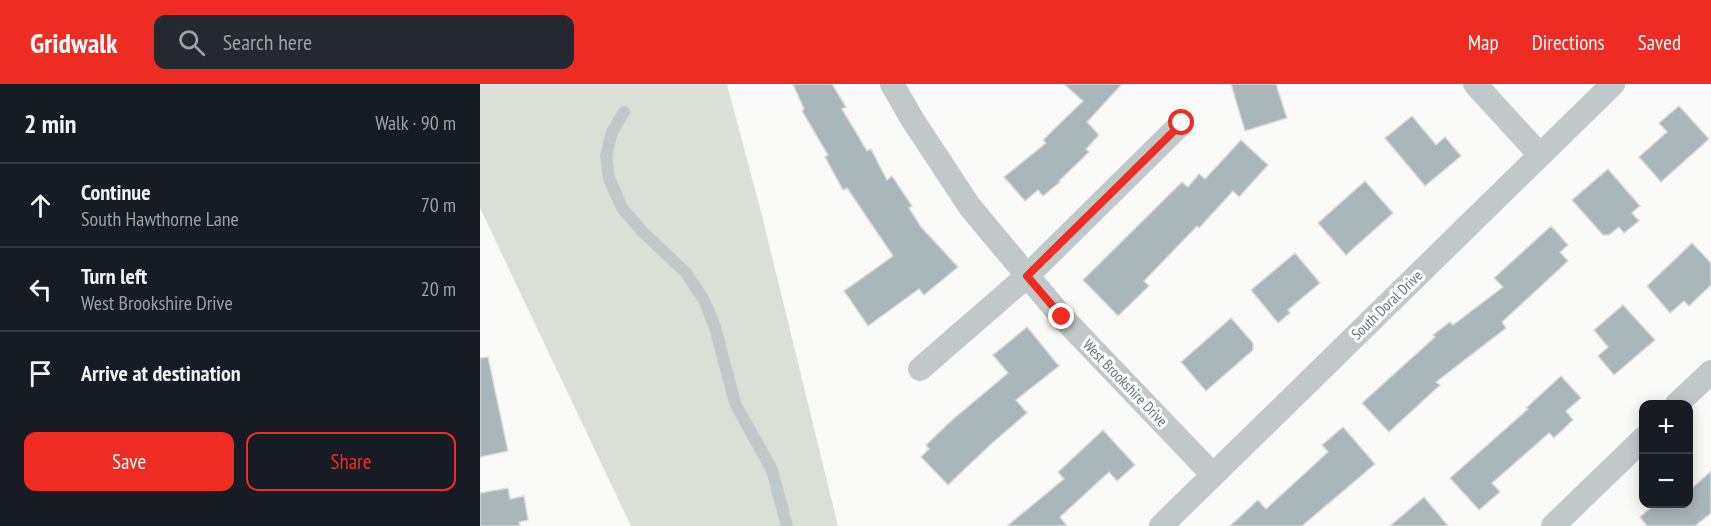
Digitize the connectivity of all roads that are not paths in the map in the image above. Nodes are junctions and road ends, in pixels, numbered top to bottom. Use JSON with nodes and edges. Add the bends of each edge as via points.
{"nodes":[{"id":1,"x":892,"y":84,"type":"edge"},
{"id":2,"x":1475,"y":84,"type":"edge"},
{"id":3,"x":1613,"y":84,"type":"edge"},
{"id":4,"x":624,"y":112,"type":"dead end"},
{"id":5,"x":1182,"y":123,"type":"dead end"},
{"id":6,"x":1540,"y":155,"type":"junction"},
{"id":7,"x":1027,"y":276,"type":"junction"},
{"id":8,"x":920,"y":369,"type":"dead end"},
{"id":9,"x":1711,"y":372,"type":"edge"},
{"id":10,"x":1682,"y":400,"type":"edge"},
{"id":11,"x":1639,"y":443,"type":"edge"},
{"id":12,"x":1213,"y":475,"type":"junction"},
{"id":13,"x":787,"y":526,"type":"edge"},
{"id":14,"x":1161,"y":526,"type":"edge"},
{"id":15,"x":1553,"y":526,"type":"edge"}],
"edges":[{"from":1,"to":7,"type":"street","name":"West Brookshire Drive","via":[[970,207]]},
{"from":2,"to":6,"type":"street"},
{"from":3,"to":6,"type":"street","name":"South Doral Drive"},
{"from":4,"to":13,"type":"lane","via":[[612,132],[606,156],[609,178],[622,208],[686,273],[704,300],[735,403],[772,470]]},
{"from":5,"to":7,"type":"street"},
{"from":6,"to":12,"type":"street","name":"South Doral Drive"},
{"from":7,"to":8,"type":"street"},
{"from":7,"to":12,"type":"street","name":"West Brookshire Drive"},
{"from":9,"to":10,"type":"street"},
{"from":11,"to":15,"type":"street"},
{"from":12,"to":14,"type":"street","name":"South Doral Drive"}]}
